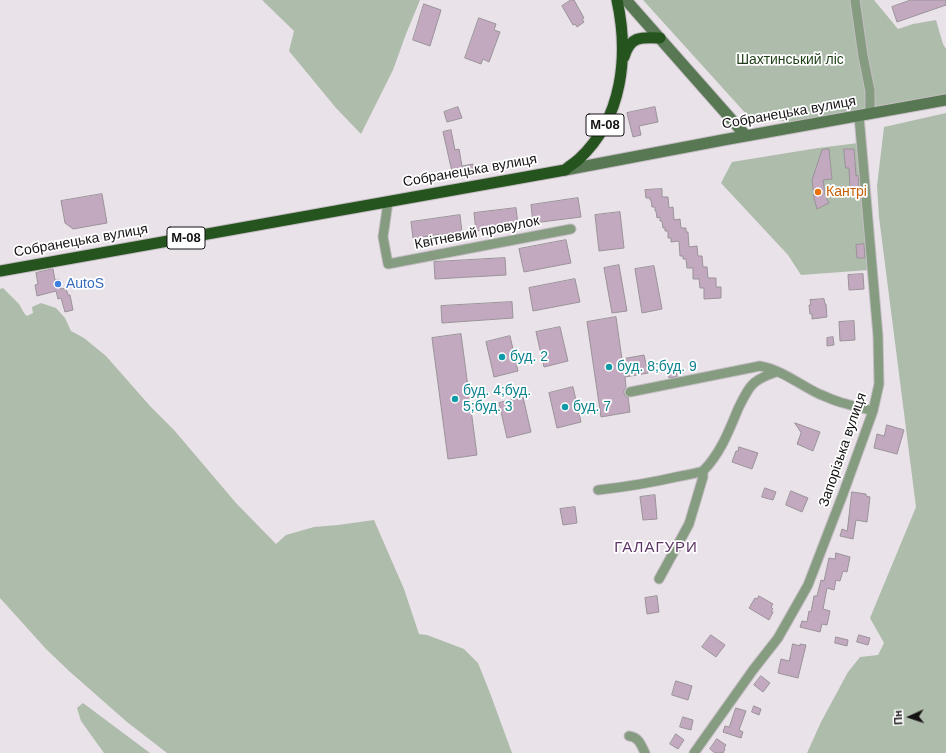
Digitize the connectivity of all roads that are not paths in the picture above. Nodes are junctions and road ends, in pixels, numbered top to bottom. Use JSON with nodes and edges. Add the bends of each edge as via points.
{"nodes":[{"id":1,"x":617,"y":0,"type":"edge"},
{"id":2,"x":626,"y":0,"type":"edge"},
{"id":3,"x":855,"y":0,"type":"edge"},
{"id":4,"x":660,"y":38,"type":"junction"},
{"id":5,"x":622,"y":68,"type":"junction"},
{"id":6,"x":946,"y":100,"type":"edge"},
{"id":7,"x":864,"y":115,"type":"junction"},
{"id":8,"x":746,"y":136,"type":"junction"},
{"id":9,"x":565,"y":170,"type":"junction"},
{"id":10,"x":388,"y":202,"type":"junction"},
{"id":11,"x":571,"y":229,"type":"dead end"},
{"id":12,"x":0,"y":271,"type":"edge"},
{"id":13,"x":776,"y":372,"type":"junction"},
{"id":14,"x":630,"y":392,"type":"dead end"},
{"id":15,"x":873,"y":411,"type":"junction"},
{"id":16,"x":703,"y":471,"type":"junction"},
{"id":17,"x":598,"y":490,"type":"dead end"},
{"id":18,"x":659,"y":579,"type":"dead end"},
{"id":19,"x":629,"y":736,"type":"dead end"},
{"id":20,"x":645,"y":753,"type":"edge"},
{"id":21,"x":694,"y":753,"type":"edge"}],
"edges":[{"from":1,"to":5,"type":"highway","number":"М-08"},
{"from":2,"to":4,"type":"main road"},
{"from":3,"to":7,"type":"street","name":"Запорізька вулиця","via":[[870,91]]},
{"from":4,"to":5,"type":"highway","via":[[642,38],[634,41],[627,49]]},
{"from":4,"to":8,"type":"main road"},
{"from":5,"to":9,"type":"highway","number":"М-08","via":[[615,103],[602,130],[579,159]]},
{"from":6,"to":7,"type":"main road","name":"Собранецька вулиця"},
{"from":7,"to":8,"type":"main road","name":"Собранецька вулиця"},
{"from":7,"to":15,"type":"street","name":"Запорізька вулиця","via":[[878,336],[879,384]]},
{"from":8,"to":9,"type":"main road","name":"Собранецька вулиця"},
{"from":9,"to":10,"type":"highway","name":"Собранецька вулиця","number":"М-08"},
{"from":10,"to":11,"type":"street","name":"Квітневий провулок","via":[[383,237],[388,264]]},
{"from":10,"to":12,"type":"highway","name":"Собранецька вулиця","number":"М-08"},
{"from":13,"to":14,"type":"street","via":[[760,366]]},
{"from":13,"to":15,"type":"street","via":[[842,403]]},
{"from":13,"to":16,"type":"street","via":[[751,385],[722,446]]},
{"from":15,"to":21,"type":"street","name":"Запорізька вулиця","via":[[808,585],[778,638]]},
{"from":16,"to":17,"type":"street","via":[[627,487]]},
{"from":16,"to":18,"type":"street","via":[[689,524]]},
{"from":19,"to":20,"type":"street","via":[[634,736],[640,742]]}]}
